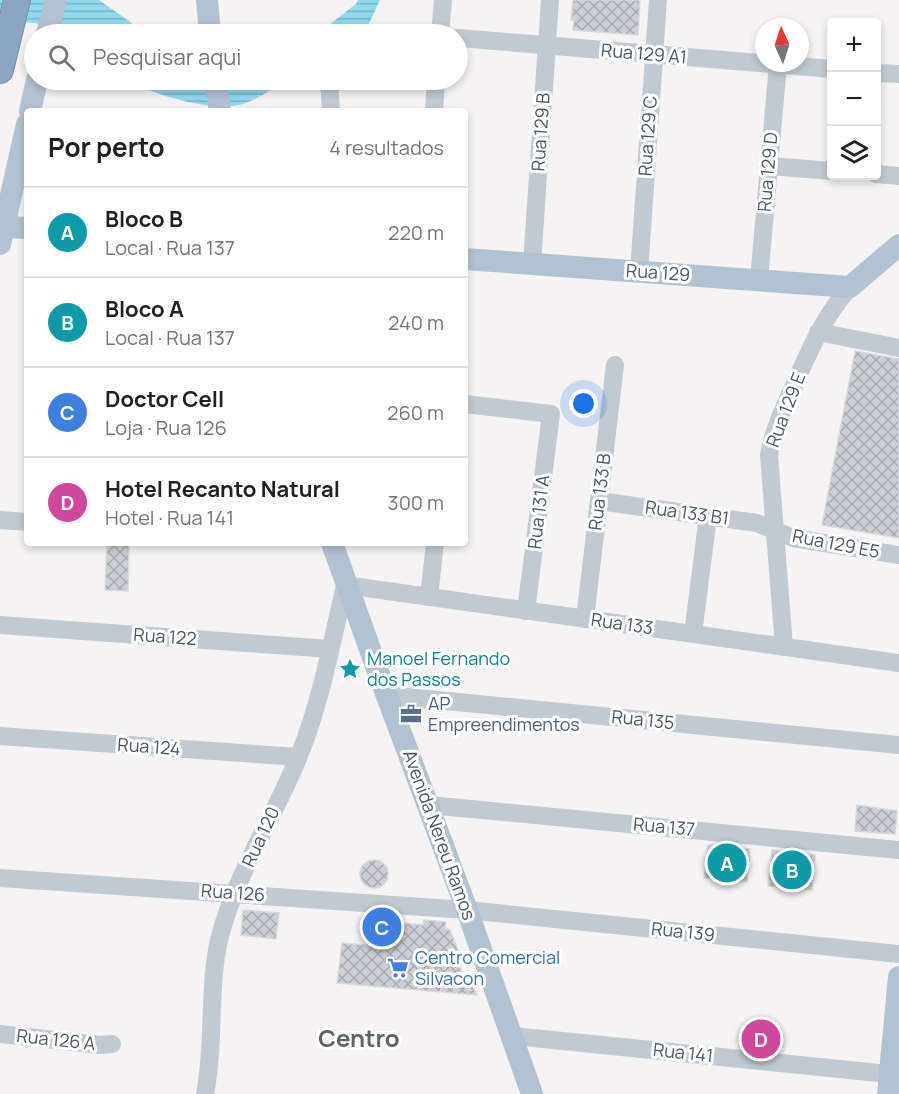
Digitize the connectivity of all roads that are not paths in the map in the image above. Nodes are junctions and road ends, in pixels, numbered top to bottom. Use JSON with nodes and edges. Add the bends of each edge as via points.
{"nodes":[{"id":1,"x":17,"y":0,"type":"edge"},
{"id":2,"x":56,"y":0,"type":"edge"},
{"id":3,"x":207,"y":0,"type":"edge"},
{"id":4,"x":443,"y":0,"type":"edge"},
{"id":5,"x":550,"y":0,"type":"edge"},
{"id":6,"x":658,"y":0,"type":"edge"},
{"id":7,"x":50,"y":24,"type":"edge"},
{"id":8,"x":209,"y":24,"type":"edge"},
{"id":9,"x":441,"y":24,"type":"edge"},
{"id":10,"x":468,"y":40,"type":"edge"},
{"id":11,"x":547,"y":46,"type":"junction"},
{"id":12,"x":654,"y":54,"type":"junction"},
{"id":13,"x":755,"y":62,"type":"edge"},
{"id":14,"x":809,"y":67,"type":"edge"},
{"id":15,"x":827,"y":69,"type":"edge"},
{"id":16,"x":0,"y":70,"type":"edge"},
{"id":17,"x":777,"y":72,"type":"edge"},
{"id":18,"x":881,"y":73,"type":"edge"},
{"id":19,"x":899,"y":74,"type":"edge"},
{"id":20,"x":35,"y":90,"type":"edge"},
{"id":21,"x":217,"y":90,"type":"edge"},
{"id":22,"x":330,"y":90,"type":"edge"},
{"id":23,"x":435,"y":90,"type":"edge"},
{"id":24,"x":31,"y":108,"type":"edge"},
{"id":25,"x":220,"y":108,"type":"edge"},
{"id":26,"x":331,"y":108,"type":"edge"},
{"id":27,"x":434,"y":108,"type":"edge"},
{"id":28,"x":24,"y":137,"type":"edge"},
{"id":29,"x":769,"y":166,"type":"junction"},
{"id":30,"x":827,"y":171,"type":"edge"},
{"id":31,"x":881,"y":174,"type":"edge"},
{"id":32,"x":899,"y":176,"type":"edge"},
{"id":33,"x":24,"y":229,"type":"edge"},
{"id":34,"x":2,"y":235,"type":"edge"},
{"id":35,"x":899,"y":245,"type":"edge"},
{"id":36,"x":468,"y":260,"type":"edge"},
{"id":37,"x":532,"y":264,"type":"junction"},
{"id":38,"x":639,"y":272,"type":"junction"},
{"id":39,"x":759,"y":280,"type":"junction"},
{"id":40,"x":850,"y":287,"type":"junction"},
{"id":41,"x":818,"y":332,"type":"junction"},
{"id":42,"x":899,"y":348,"type":"edge"},
{"id":43,"x":615,"y":365,"type":"dead end"},
{"id":44,"x":468,"y":404,"type":"edge"},
{"id":45,"x":599,"y":501,"type":"junction"},
{"id":46,"x":708,"y":516,"type":"junction"},
{"id":47,"x":0,"y":520,"type":"edge"},
{"id":48,"x":24,"y":522,"type":"edge"},
{"id":49,"x":774,"y":529,"type":"junction"},
{"id":50,"x":333,"y":546,"type":"edge"},
{"id":51,"x":435,"y":546,"type":"edge"},
{"id":52,"x":899,"y":555,"type":"edge"},
{"id":53,"x":345,"y":585,"type":"junction"},
{"id":54,"x":429,"y":597,"type":"junction"},
{"id":55,"x":526,"y":610,"type":"junction"},
{"id":56,"x":585,"y":619,"type":"junction"},
{"id":57,"x":0,"y":625,"type":"edge"},
{"id":58,"x":693,"y":634,"type":"junction"},
{"id":59,"x":784,"y":647,"type":"junction"},
{"id":60,"x":330,"y":650,"type":"junction"},
{"id":61,"x":899,"y":663,"type":"edge"},
{"id":62,"x":386,"y":695,"type":"junction"},
{"id":63,"x":0,"y":736,"type":"edge"},
{"id":64,"x":899,"y":745,"type":"edge"},
{"id":65,"x":298,"y":757,"type":"junction"},
{"id":66,"x":429,"y":805,"type":"junction"},
{"id":67,"x":899,"y":850,"type":"edge"},
{"id":68,"x":0,"y":878,"type":"edge"},
{"id":69,"x":235,"y":893,"type":"junction"},
{"id":70,"x":467,"y":910,"type":"junction"},
{"id":71,"x":899,"y":954,"type":"edge"},
{"id":72,"x":899,"y":977,"type":"edge"},
{"id":73,"x":0,"y":1034,"type":"edge"},
{"id":74,"x":513,"y":1036,"type":"junction"},
{"id":75,"x":112,"y":1044,"type":"dead end"},
{"id":76,"x":888,"y":1084,"type":"edge"},
{"id":77,"x":206,"y":1094,"type":"edge"},
{"id":78,"x":532,"y":1094,"type":"edge"}],
"edges":[{"from":1,"to":16,"type":"highway"},
{"from":2,"to":7,"type":"main road"},
{"from":3,"to":8,"type":"main road"},
{"from":4,"to":9,"type":"street"},
{"from":5,"to":11,"type":"street","name":"Rua 129 B"},
{"from":6,"to":12,"type":"street","name":"Rua 129 C"},
{"from":10,"to":11,"type":"street","name":"Rua 129 A1"},
{"from":11,"to":12,"type":"street","name":"Rua 129 A1"},
{"from":11,"to":37,"type":"street","name":"Rua 129 B"},
{"from":12,"to":13,"type":"street","name":"Rua 129 A1"},
{"from":12,"to":38,"type":"street","name":"Rua 129 C"},
{"from":14,"to":15,"type":"street","name":"Rua 129 A1"},
{"from":17,"to":29,"type":"street","name":"Rua 129 D"},
{"from":18,"to":19,"type":"street"},
{"from":20,"to":24,"type":"main road"},
{"from":21,"to":25,"type":"main road"},
{"from":22,"to":26,"type":"street"},
{"from":23,"to":27,"type":"street"},
{"from":28,"to":34,"type":"main road"},
{"from":29,"to":30,"type":"street"},
{"from":29,"to":39,"type":"street","name":"Rua 129 D"},
{"from":31,"to":32,"type":"street"},
{"from":33,"to":34,"type":"main road"},
{"from":35,"to":40,"type":"main road","name":"Rua 129 E"},
{"from":36,"to":37,"type":"main road","name":"Rua 129"},
{"from":37,"to":38,"type":"main road","name":"Rua 129"},
{"from":38,"to":39,"type":"main road","name":"Rua 129"},
{"from":39,"to":40,"type":"main road","name":"Rua 129"},
{"from":40,"to":41,"type":"street","name":"Rua 129 E"},
{"from":41,"to":42,"type":"street"},
{"from":41,"to":49,"type":"street","name":"Rua 129 E","via":[[771,442]]},
{"from":43,"to":45,"type":"street","name":"Rua 133 B"},
{"from":44,"to":55,"type":"street","name":"Rua 131 A","via":[[551,414]]},
{"from":45,"to":46,"type":"street","name":"Rua 133 B1"},
{"from":45,"to":56,"type":"street","name":"Rua 133 B"},
{"from":46,"to":49,"type":"street","name":"Rua 133 B1"},
{"from":46,"to":58,"type":"street"},
{"from":47,"to":48,"type":"street"},
{"from":49,"to":52,"type":"street","name":"Rua 129 E5","via":[[793,537]]},
{"from":49,"to":59,"type":"street","name":"Rua 129 E"},
{"from":50,"to":53,"type":"main road","name":"Avenida Nereu Ramos"},
{"from":51,"to":54,"type":"street"},
{"from":53,"to":54,"type":"street","name":"Rua 133"},
{"from":53,"to":60,"type":"street","name":"Rua 120"},
{"from":53,"to":62,"type":"main road","name":"Avenida Nereu Ramos"},
{"from":54,"to":55,"type":"street","name":"Rua 133"},
{"from":55,"to":56,"type":"street","name":"Rua 133"},
{"from":56,"to":58,"type":"street","name":"Rua 133"},
{"from":57,"to":60,"type":"street","name":"Rua 122"},
{"from":58,"to":59,"type":"street","name":"Rua 133"},
{"from":59,"to":61,"type":"street","name":"Rua 133"},
{"from":60,"to":65,"type":"street","name":"Rua 120"},
{"from":62,"to":64,"type":"street","name":"Rua 135"},
{"from":62,"to":66,"type":"main road","name":"Avenida Nereu Ramos"},
{"from":63,"to":65,"type":"street","name":"Rua 124"},
{"from":65,"to":69,"type":"street","name":"Rua 120"},
{"from":66,"to":67,"type":"street","name":"Rua 137"},
{"from":66,"to":70,"type":"main road","name":"Avenida Nereu Ramos"},
{"from":68,"to":69,"type":"street","name":"Rua 126"},
{"from":69,"to":70,"type":"street","name":"Rua 126"},
{"from":69,"to":77,"type":"street","name":"Rua 120","via":[[217,957]]},
{"from":70,"to":71,"type":"street","name":"Rua 139"},
{"from":70,"to":74,"type":"main road","name":"Avenida Nereu Ramos"},
{"from":72,"to":76,"type":"main road"},
{"from":73,"to":75,"type":"street","name":"Rua 126 A"},
{"from":74,"to":76,"type":"street","name":"Rua 141"},
{"from":74,"to":78,"type":"main road","name":"Avenida Nereu Ramos"}]}
